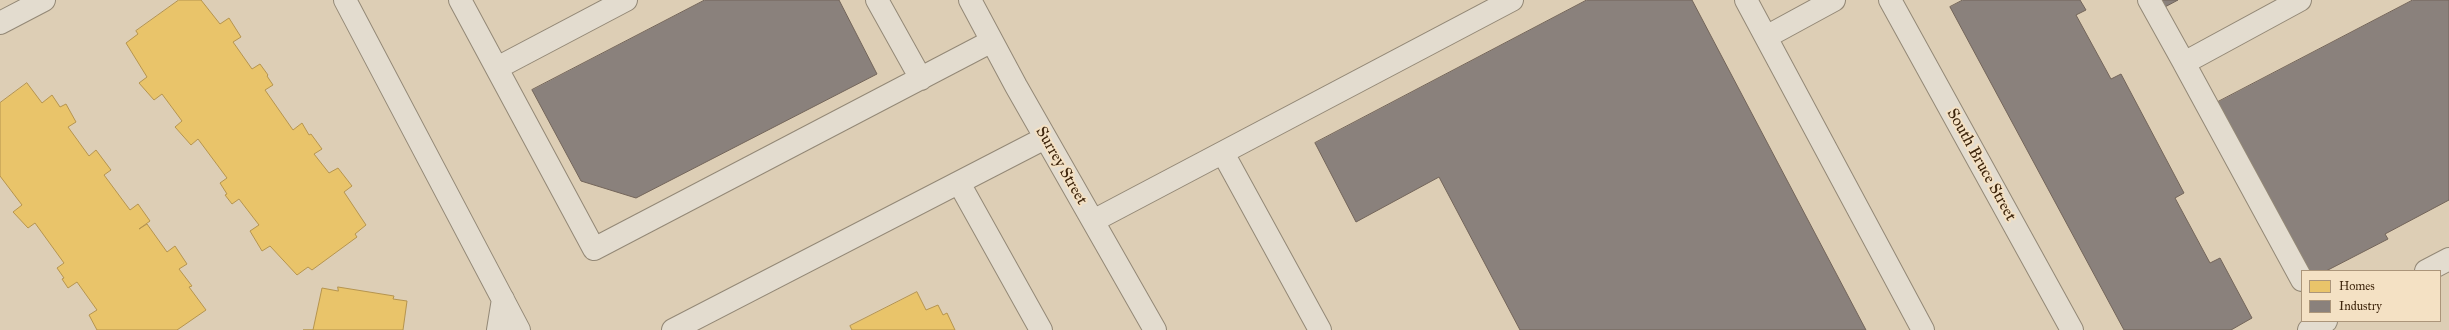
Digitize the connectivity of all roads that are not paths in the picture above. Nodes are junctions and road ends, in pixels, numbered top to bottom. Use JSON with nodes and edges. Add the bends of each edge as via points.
{"nodes":[{"id":1,"x":44,"y":0,"type":"edge"},
{"id":2,"x":345,"y":0,"type":"edge"},
{"id":3,"x":460,"y":0,"type":"edge"},
{"id":4,"x":626,"y":0,"type":"edge"},
{"id":5,"x":877,"y":0,"type":"edge"},
{"id":6,"x":970,"y":0,"type":"edge"},
{"id":7,"x":1512,"y":0,"type":"edge"},
{"id":8,"x":1746,"y":0,"type":"edge"},
{"id":9,"x":1834,"y":0,"type":"edge"},
{"id":10,"x":1890,"y":0,"type":"edge"},
{"id":11,"x":2149,"y":0,"type":"edge"},
{"id":12,"x":2300,"y":0,"type":"edge"},
{"id":13,"x":0,"y":23,"type":"edge"},
{"id":14,"x":1766,"y":37,"type":"junction"},
{"id":15,"x":992,"y":41,"type":"junction"},
{"id":16,"x":2184,"y":63,"type":"junction"},
{"id":17,"x":497,"y":68,"type":"junction"},
{"id":18,"x":921,"y":79,"type":"junction"},
{"id":19,"x":1045,"y":138,"type":"junction"},
{"id":20,"x":1223,"y":153,"type":"junction"},
{"id":21,"x":959,"y":183,"type":"junction"},
{"id":22,"x":1093,"y":221,"type":"junction"},
{"id":23,"x":2449,"y":259,"type":"edge"},
{"id":24,"x":2428,"y":270,"type":"edge"},
{"id":25,"x":2301,"y":278,"type":"edge"},
{"id":26,"x":503,"y":299,"type":"junction"},
{"id":27,"x":498,"y":330,"type":"edge"},
{"id":28,"x":519,"y":330,"type":"edge"},
{"id":29,"x":673,"y":330,"type":"edge"},
{"id":30,"x":1041,"y":330,"type":"edge"},
{"id":31,"x":1155,"y":330,"type":"edge"},
{"id":32,"x":1320,"y":330,"type":"edge"},
{"id":33,"x":1923,"y":330,"type":"edge"},
{"id":34,"x":2072,"y":330,"type":"edge"}],
"edges":[{"from":1,"to":13,"type":"street"},
{"from":2,"to":26,"type":"street"},
{"from":3,"to":17,"type":"street"},
{"from":4,"to":17,"type":"street"},
{"from":5,"to":18,"type":"street"},
{"from":6,"to":15,"type":"street","name":"Surrey Street"},
{"from":7,"to":20,"type":"street"},
{"from":8,"to":14,"type":"street"},
{"from":9,"to":14,"type":"street"},
{"from":10,"to":34,"type":"street","name":"South Bruce Street"},
{"from":11,"to":16,"type":"street"},
{"from":12,"to":16,"type":"street"},
{"from":14,"to":33,"type":"street"},
{"from":15,"to":18,"type":"street"},
{"from":15,"to":19,"type":"street","name":"Surrey Street"},
{"from":16,"to":25,"type":"street"},
{"from":17,"to":18,"type":"street","via":[[594,249]]},
{"from":19,"to":21,"type":"street"},
{"from":19,"to":22,"type":"street","name":"Surrey Street"},
{"from":20,"to":22,"type":"street"},
{"from":20,"to":32,"type":"street"},
{"from":21,"to":29,"type":"street"},
{"from":21,"to":30,"type":"street"},
{"from":22,"to":31,"type":"street","name":"Surrey Street"},
{"from":23,"to":24,"type":"street"},
{"from":26,"to":27,"type":"street"},
{"from":26,"to":28,"type":"street"}]}
